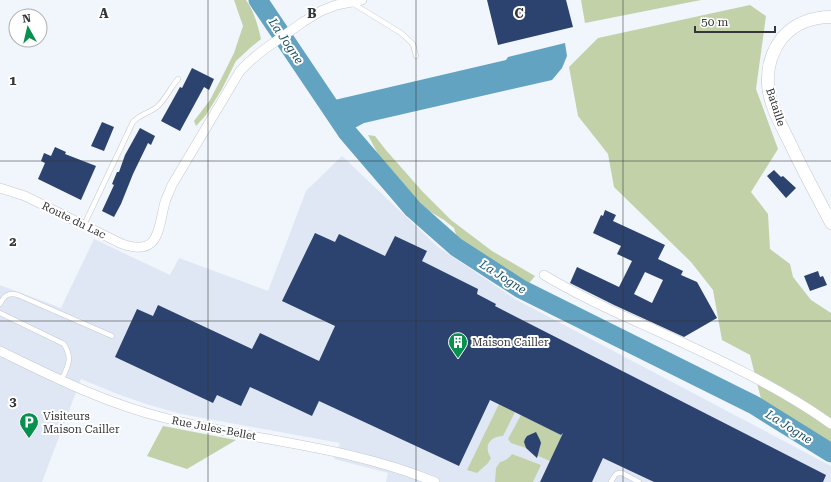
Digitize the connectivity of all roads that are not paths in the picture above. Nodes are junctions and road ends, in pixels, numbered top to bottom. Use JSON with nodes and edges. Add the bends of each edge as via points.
{"nodes":[{"id":1,"x":362,"y":0,"type":"edge"},
{"id":2,"x":351,"y":3,"type":"junction"},
{"id":3,"x":831,"y":17,"type":"edge"},
{"id":4,"x":416,"y":56,"type":"dead end"},
{"id":5,"x":178,"y":79,"type":"dead end"},
{"id":6,"x":0,"y":188,"type":"edge"},
{"id":7,"x":831,"y":223,"type":"edge"},
{"id":8,"x":84,"y":225,"type":"junction"},
{"id":9,"x":544,"y":275,"type":"dead end"},
{"id":10,"x":0,"y":304,"type":"edge"},
{"id":11,"x":0,"y":313,"type":"edge"},
{"id":12,"x":112,"y":336,"type":"dead end"},
{"id":13,"x":0,"y":351,"type":"edge"},
{"id":14,"x":61,"y":381,"type":"junction"},
{"id":15,"x":831,"y":424,"type":"edge"},
{"id":16,"x":435,"y":482,"type":"edge"},
{"id":17,"x":611,"y":482,"type":"edge"},
{"id":18,"x":639,"y":482,"type":"edge"}],
"edges":[{"from":1,"to":2,"type":"street"},
{"from":2,"to":4,"type":"lane","via":[[401,34],[413,44]]},
{"from":2,"to":8,"type":"street","name":"Route du Lac","via":[[336,5],[303,22],[262,51],[240,71],[172,185],[155,240],[138,248],[122,244]]},
{"from":3,"to":7,"type":"main road","name":"Bataille","via":[[802,22],[784,36],[771,56],[768,77],[769,92],[777,116]]},
{"from":5,"to":8,"type":"lane","via":[[159,104],[133,122]]},
{"from":6,"to":8,"type":"street","name":"Route du Lac","via":[[19,193]]},
{"from":9,"to":15,"type":"street","via":[[575,293],[747,373]]},
{"from":10,"to":12,"type":"lane","via":[[6,296],[18,295]]},
{"from":11,"to":14,"type":"lane","via":[[64,344],[70,357]]},
{"from":13,"to":14,"type":"street","name":"Rue Jules-Bellet"},
{"from":14,"to":16,"type":"street","name":"Rue Jules-Bellet","via":[[144,413],[361,457]]},
{"from":17,"to":18,"type":"lane","via":[[616,474],[622,473]]}]}
